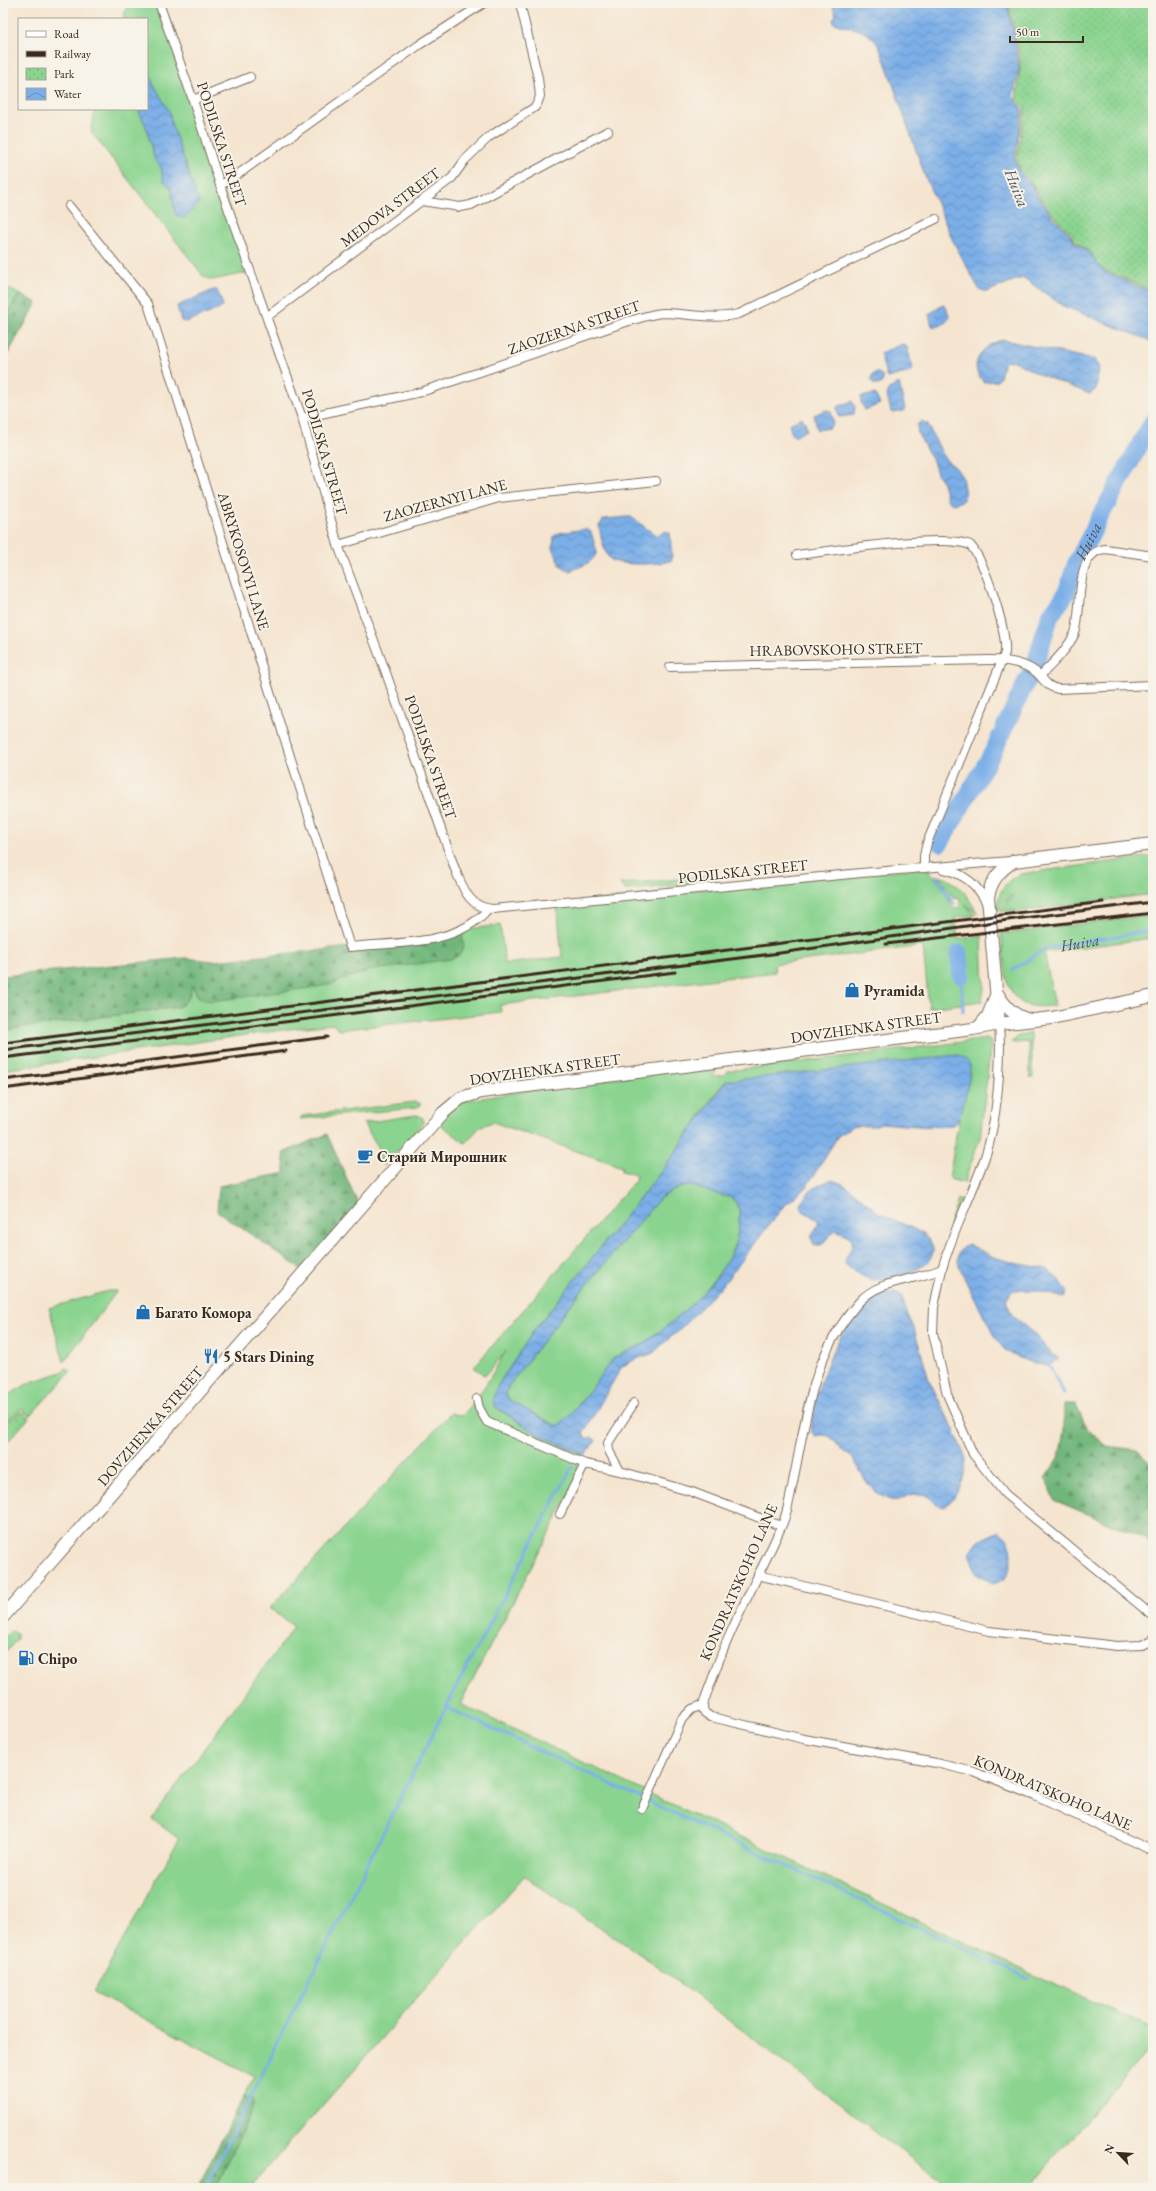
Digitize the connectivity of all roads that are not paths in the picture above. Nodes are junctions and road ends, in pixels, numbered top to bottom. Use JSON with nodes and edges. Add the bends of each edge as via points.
{"nodes":[{"id":1,"x":160,"y":3,"type":"edge"},
{"id":2,"x":484,"y":3,"type":"edge"},
{"id":3,"x":520,"y":3,"type":"edge"},
{"id":4,"x":250,"y":77,"type":"dead end"},
{"id":5,"x":193,"y":100,"type":"junction"},
{"id":6,"x":608,"y":131,"type":"dead end"},
{"id":7,"x":220,"y":185,"type":"junction"},
{"id":8,"x":422,"y":201,"type":"junction"},
{"id":9,"x":69,"y":206,"type":"dead end"},
{"id":10,"x":936,"y":219,"type":"dead end"},
{"id":11,"x":268,"y":316,"type":"junction"},
{"id":12,"x":302,"y":418,"type":"junction"},
{"id":13,"x":656,"y":481,"type":"dead end"},
{"id":14,"x":338,"y":545,"type":"junction"},
{"id":15,"x":797,"y":555,"type":"dead end"},
{"id":16,"x":1153,"y":556,"type":"edge"},
{"id":17,"x":1002,"y":661,"type":"junction"},
{"id":18,"x":670,"y":667,"type":"dead end"},
{"id":19,"x":1040,"y":676,"type":"junction"},
{"id":20,"x":1153,"y":685,"type":"edge"},
{"id":21,"x":1153,"y":844,"type":"edge"},
{"id":22,"x":1014,"y":861,"type":"junction"},
{"id":23,"x":934,"y":867,"type":"junction"},
{"id":24,"x":924,"y":868,"type":"junction"},
{"id":25,"x":988,"y":907,"type":"junction"},
{"id":26,"x":488,"y":909,"type":"junction"},
{"id":27,"x":996,"y":991,"type":"junction"},
{"id":28,"x":1153,"y":996,"type":"edge"},
{"id":29,"x":1033,"y":1021,"type":"junction"},
{"id":30,"x":999,"y":1024,"type":"junction"},
{"id":31,"x":978,"y":1028,"type":"junction"},
{"id":32,"x":942,"y":1269,"type":"junction"},
{"id":33,"x":477,"y":1399,"type":"dead end"},
{"id":34,"x":634,"y":1403,"type":"dead end"},
{"id":35,"x":585,"y":1464,"type":"junction"},
{"id":36,"x":620,"y":1471,"type":"junction"},
{"id":37,"x":560,"y":1514,"type":"dead end"},
{"id":38,"x":782,"y":1526,"type":"junction"},
{"id":39,"x":758,"y":1575,"type":"junction"},
{"id":40,"x":1153,"y":1616,"type":"edge"},
{"id":41,"x":3,"y":1617,"type":"edge"},
{"id":42,"x":1153,"y":1639,"type":"edge"},
{"id":43,"x":703,"y":1705,"type":"junction"},
{"id":44,"x":645,"y":1802,"type":"dead end"},
{"id":45,"x":1153,"y":1851,"type":"edge"}],
"edges":[{"from":1,"to":5,"type":"street","name":"PODILSKA STREET"},
{"from":2,"to":7,"type":"street","via":[[406,54]]},
{"from":3,"to":8,"type":"street","name":"MEDOVA STREET","via":[[538,78],[538,102],[489,137],[465,160],[452,178]]},
{"from":4,"to":5,"type":"street"},
{"from":5,"to":7,"type":"street","name":"PODILSKA STREET"},
{"from":6,"to":8,"type":"street","via":[[471,205],[460,207]]},
{"from":7,"to":11,"type":"street","name":"PODILSKA STREET"},
{"from":8,"to":11,"type":"street","name":"MEDOVA STREET"},
{"from":9,"to":26,"type":"street","name":"ABRYKOSOVYI LANE","via":[[148,304],[350,947],[441,936],[470,925]]},
{"from":10,"to":12,"type":"street","name":"ZAOZERNA STREET","via":[[739,314],[725,317],[663,313],[649,316],[421,392]]},
{"from":11,"to":12,"type":"street","name":"PODILSKA STREET"},
{"from":12,"to":14,"type":"street","name":"PODILSKA STREET"},
{"from":13,"to":14,"type":"street","name":"ZAOZERNYI LANE","via":[[499,498]]},
{"from":14,"to":26,"type":"street","name":"PODILSKA STREET","via":[[462,888],[473,902]]},
{"from":15,"to":17,"type":"street","via":[[935,541],[959,541],[970,545],[981,559],[1001,622],[1005,649]]},
{"from":16,"to":19,"type":"street","via":[[1105,549],[1092,554],[1083,576],[1079,619],[1075,632],[1061,655]]},
{"from":17,"to":18,"type":"street","name":"HRABOVSKOHO STREET"},
{"from":17,"to":19,"type":"street","name":"HRABOVSKOHO STREET","via":[[1026,667]]},
{"from":17,"to":24,"type":"street","via":[[927,842]]},
{"from":19,"to":20,"type":"street","name":"HRABOVSKOHO STREET","via":[[1050,687],[1063,690]]},
{"from":21,"to":22,"type":"main road"},
{"from":22,"to":23,"type":"street","name":"PODILSKA STREET"},
{"from":22,"to":25,"type":"main road","via":[[1003,868],[994,879],[989,890]]},
{"from":23,"to":24,"type":"street","name":"PODILSKA STREET"},
{"from":23,"to":25,"type":"street","via":[[966,878],[978,889]]},
{"from":24,"to":26,"type":"street","name":"PODILSKA STREET"},
{"from":25,"to":27,"type":"main road"},
{"from":27,"to":29,"type":"main road","via":[[1012,1012]]},
{"from":27,"to":30,"type":"main road"},
{"from":27,"to":31,"type":"main road","via":[[992,1008],[984,1023]]},
{"from":28,"to":29,"type":"main road","name":"DOVZHENKA STREET"},
{"from":29,"to":30,"type":"main road","name":"DOVZHENKA STREET"},
{"from":30,"to":31,"type":"main road","name":"DOVZHENKA STREET"},
{"from":30,"to":32,"type":"street","via":[[1000,1046],[992,1131],[985,1158]]},
{"from":31,"to":41,"type":"main road","name":"DOVZHENKA STREET","via":[[480,1092],[461,1098],[446,1110]]},
{"from":32,"to":38,"type":"street","name":"KONDRATSKOHO LANE","via":[[875,1288],[860,1300],[836,1333],[811,1388]]},
{"from":32,"to":40,"type":"street","via":[[934,1307],[932,1333],[947,1394],[973,1454],[1005,1494]]},
{"from":33,"to":35,"type":"street","via":[[487,1422]]},
{"from":34,"to":36,"type":"street","via":[[608,1443],[609,1451]]},
{"from":35,"to":36,"type":"street"},
{"from":35,"to":37,"type":"street"},
{"from":36,"to":38,"type":"street","via":[[692,1492]]},
{"from":38,"to":39,"type":"street","name":"KONDRATSKOHO LANE"},
{"from":39,"to":42,"type":"street","via":[[989,1631],[1117,1646],[1142,1645]]},
{"from":39,"to":43,"type":"street","name":"KONDRATSKOHO LANE","via":[[721,1655]]},
{"from":43,"to":44,"type":"street","via":[[692,1709],[682,1718]]},
{"from":43,"to":45,"type":"street","name":"KONDRATSKOHO LANE","via":[[704,1712],[714,1717],[804,1739],[936,1762],[974,1772],[1035,1796]]}]}
